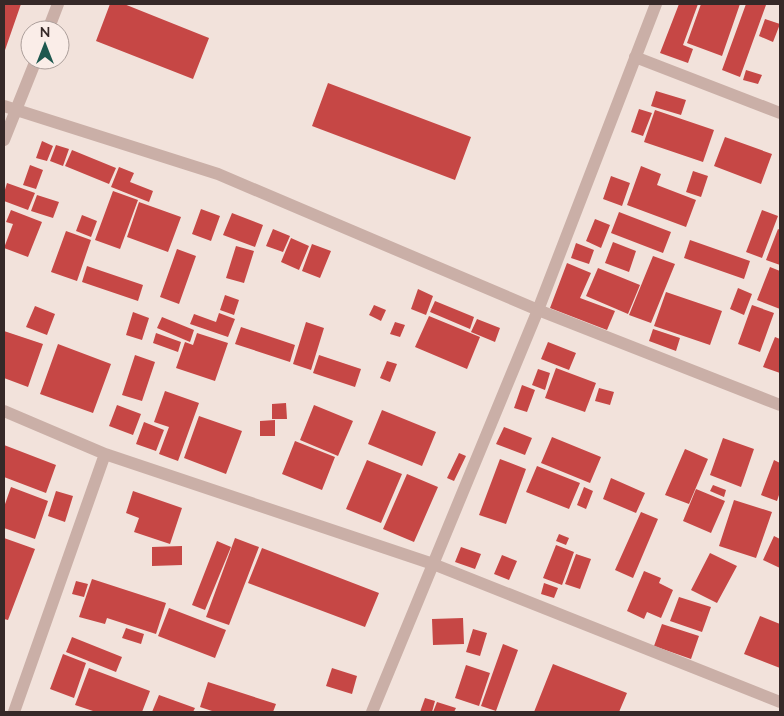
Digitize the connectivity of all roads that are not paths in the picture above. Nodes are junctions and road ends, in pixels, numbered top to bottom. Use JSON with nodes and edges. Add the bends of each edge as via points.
{"nodes":[{"id":1,"x":58,"y":4,"type":"edge"},
{"id":2,"x":656,"y":4,"type":"edge"},
{"id":3,"x":52,"y":20,"type":"edge"},
{"id":4,"x":634,"y":58,"type":"junction"},
{"id":5,"x":30,"y":70,"type":"edge"},
{"id":6,"x":9,"y":108,"type":"edge"},
{"id":7,"x":780,"y":113,"type":"edge"},
{"id":8,"x":4,"y":140,"type":"edge"},
{"id":9,"x":538,"y":310,"type":"junction"},
{"id":10,"x":780,"y":405,"type":"edge"},
{"id":11,"x":4,"y":410,"type":"edge"},
{"id":12,"x":105,"y":454,"type":"junction"},
{"id":13,"x":433,"y":564,"type":"junction"},
{"id":14,"x":780,"y":702,"type":"edge"},
{"id":15,"x":14,"y":712,"type":"edge"},
{"id":16,"x":372,"y":712,"type":"edge"}],
"edges":[{"from":1,"to":3,"type":"street"},
{"from":2,"to":4,"type":"street"},
{"from":4,"to":7,"type":"street"},
{"from":4,"to":9,"type":"street"},
{"from":5,"to":6,"type":"street"},
{"from":6,"to":8,"type":"street"},
{"from":6,"to":9,"type":"street","via":[[218,174]]},
{"from":9,"to":10,"type":"street"},
{"from":9,"to":13,"type":"street"},
{"from":11,"to":12,"type":"street"},
{"from":12,"to":13,"type":"street"},
{"from":12,"to":15,"type":"street"},
{"from":13,"to":14,"type":"street"},
{"from":13,"to":16,"type":"street"}]}
